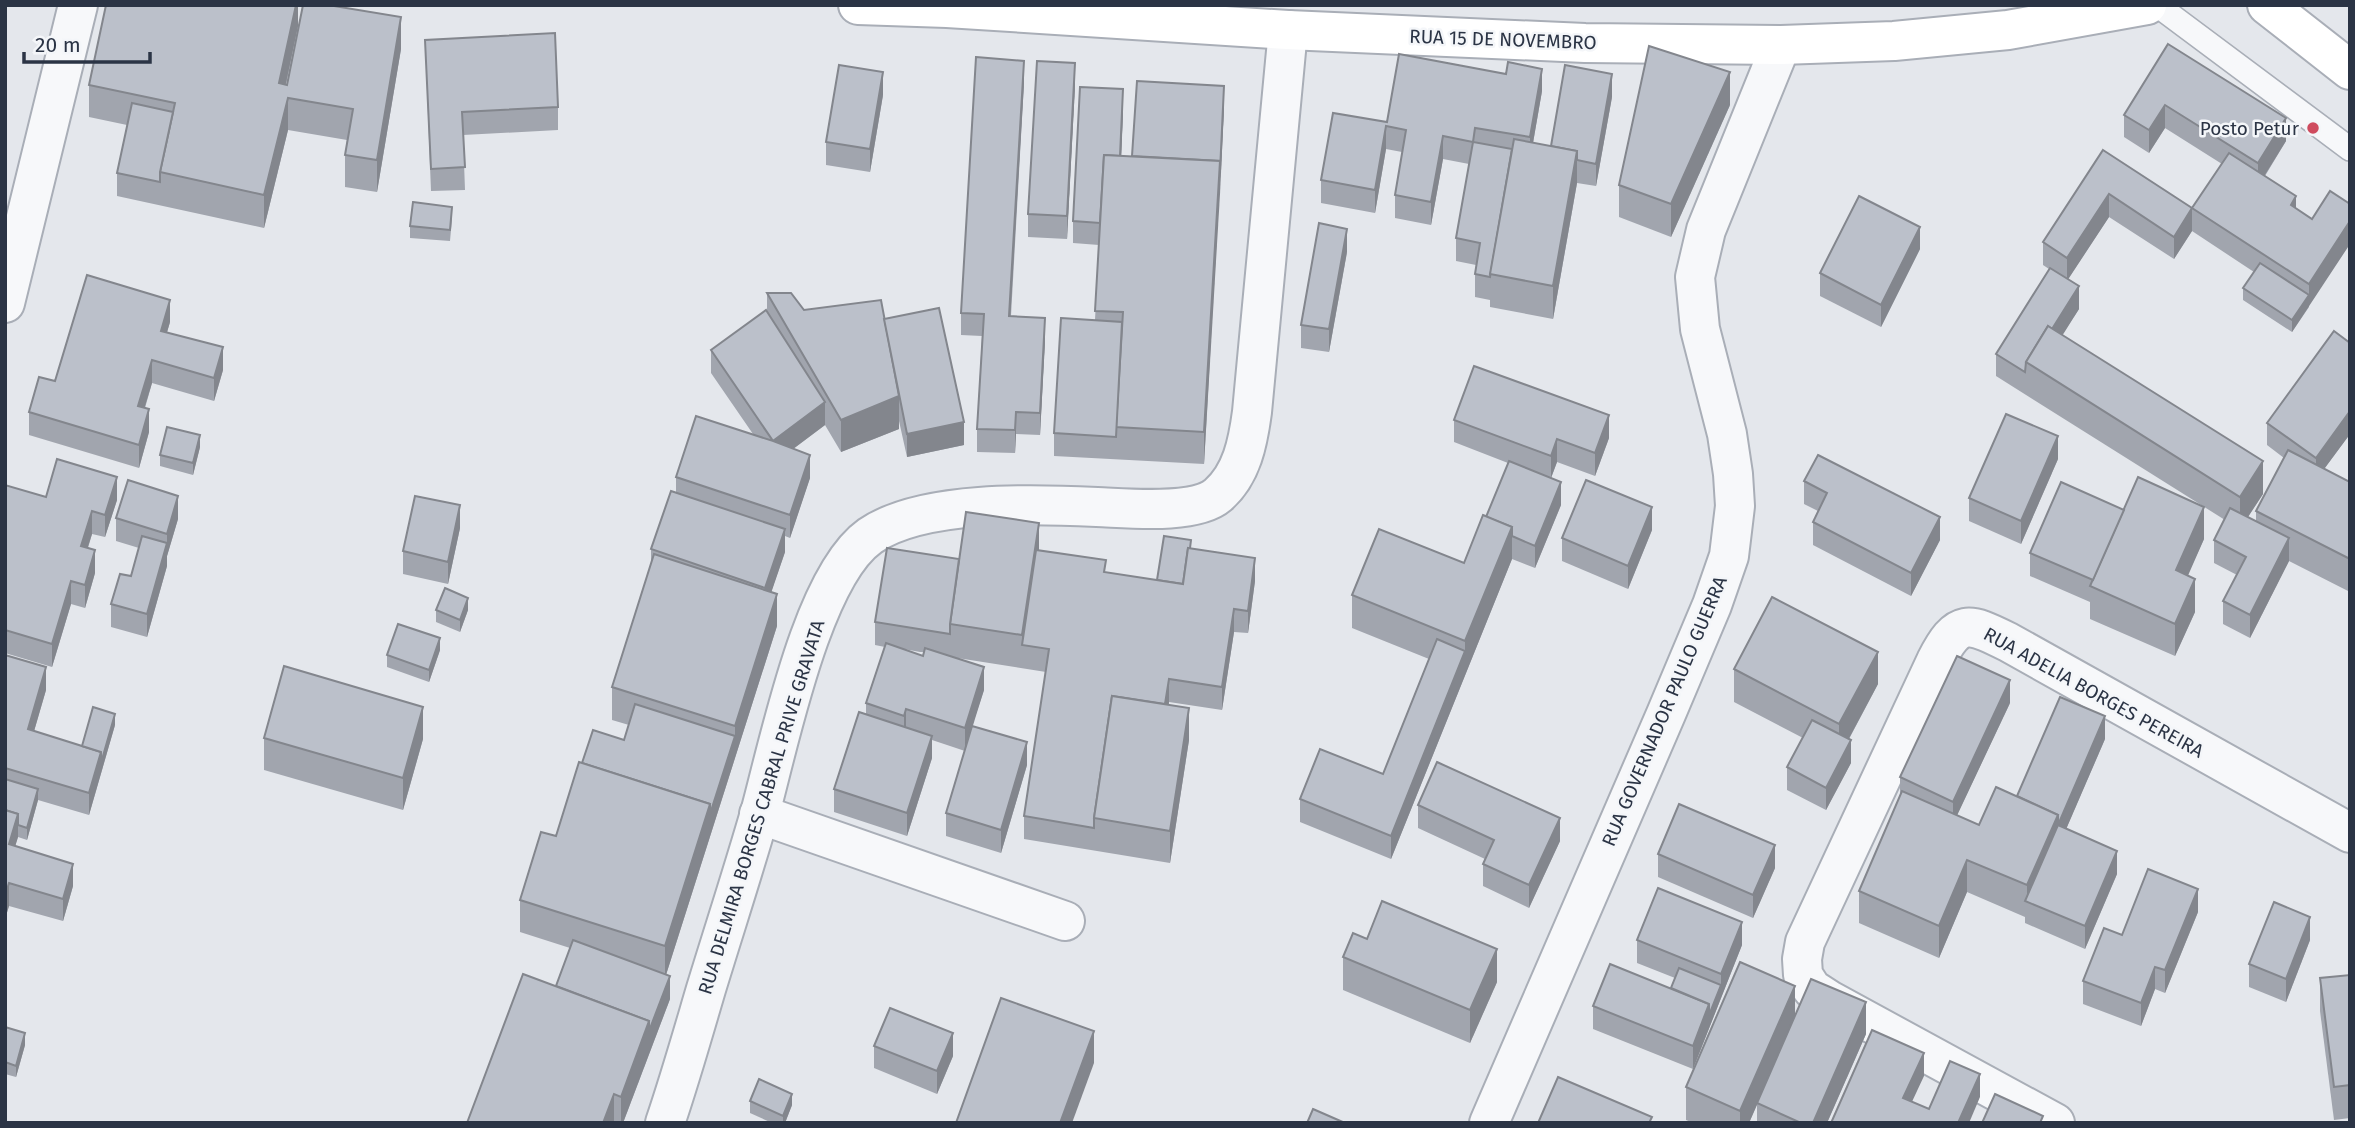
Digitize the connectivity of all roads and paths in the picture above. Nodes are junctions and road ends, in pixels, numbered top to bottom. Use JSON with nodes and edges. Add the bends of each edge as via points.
{"nodes":[{"id":1,"x":78,"y":5,"type":"edge"},
{"id":2,"x":858,"y":5,"type":"edge"},
{"id":3,"x":2147,"y":5,"type":"edge"},
{"id":4,"x":2157,"y":5,"type":"edge"},
{"id":5,"x":2267,"y":5,"type":"edge"},
{"id":6,"x":1288,"y":30,"type":"junction"},
{"id":7,"x":1781,"y":45,"type":"junction"},
{"id":8,"x":2350,"y":70,"type":"edge"},
{"id":9,"x":2350,"y":149,"type":"edge"},
{"id":10,"x":5,"y":303,"type":"edge"},
{"id":11,"x":760,"y":814,"type":"junction"},
{"id":12,"x":2350,"y":833,"type":"edge"},
{"id":13,"x":1065,"y":920,"type":"dead end"},
{"id":14,"x":677,"y":1119,"type":"edge"},
{"id":15,"x":1489,"y":1123,"type":"edge"},
{"id":16,"x":2055,"y":1123,"type":"edge"}],
"edges":[{"from":1,"to":10,"type":"street"},
{"from":2,"to":6,"type":"main road","name":"RUA 15 DE NOVEMBRO"},
{"from":3,"to":7,"type":"main road","name":"RUA 15 DE NOVEMBRO","via":[[2008,30]]},
{"from":4,"to":9,"type":"lane"},
{"from":5,"to":8,"type":"main road"},
{"from":6,"to":7,"type":"main road","name":"RUA 15 DE NOVEMBRO","via":[[1585,43]]},
{"from":6,"to":11,"type":"street","name":"RUA DELMIRA BORGES CABRAL PRIVE GRAVATA","via":[[1252,412],[1237,471],[1217,496],[1198,505],[936,510],[869,537],[833,581],[817,620]]},
{"from":7,"to":15,"type":"street","name":"RUA GOVERNADOR PAULO GUERRA","via":[[1706,230],[1695,277],[1700,329],[1733,474],[1735,506],[1729,556],[1666,715]]},
{"from":11,"to":13,"type":"street"},
{"from":11,"to":14,"type":"street","name":"RUA DELMIRA BORGES CABRAL PRIVE GRAVATA"},
{"from":12,"to":16,"type":"street","name":"RUA ADELIA BORGES PEREIRA","via":[[2008,642],[1979,628],[1962,628],[1949,639],[1805,942],[1801,970],[1819,994],[1837,1005]]}]}
